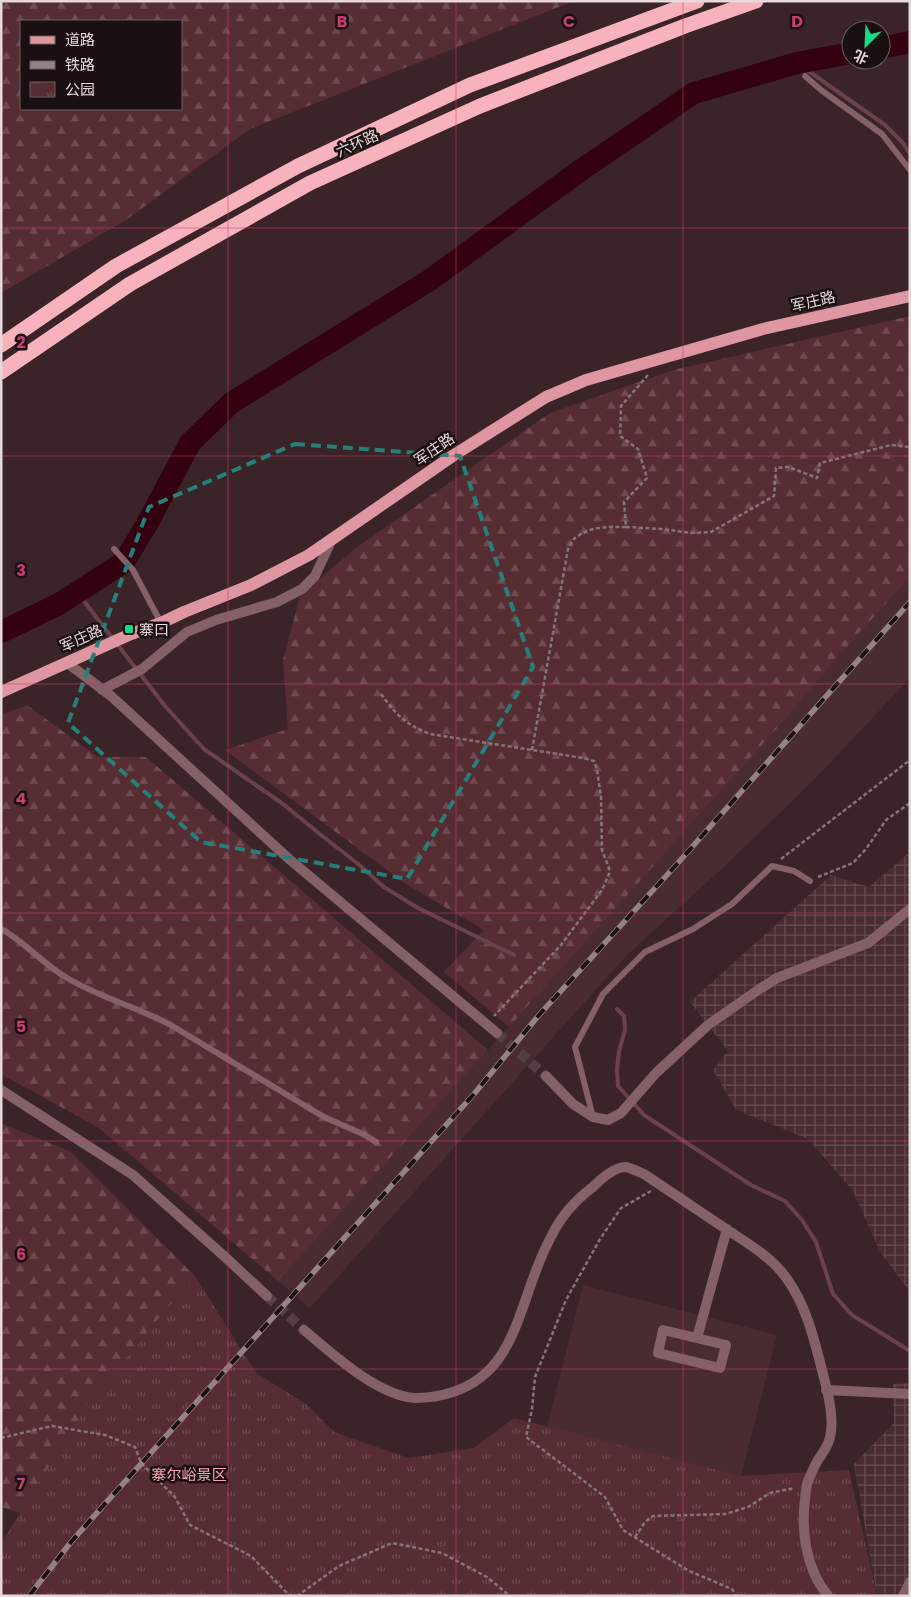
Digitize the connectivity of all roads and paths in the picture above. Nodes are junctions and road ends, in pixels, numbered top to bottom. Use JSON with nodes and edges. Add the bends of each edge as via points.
{"nodes":[{"id":1,"x":697,"y":1,"type":"edge"},
{"id":2,"x":756,"y":1,"type":"edge"},
{"id":3,"x":805,"y":76,"type":"dead end"},
{"id":4,"x":910,"y":170,"type":"edge"},
{"id":5,"x":910,"y":296,"type":"edge"},
{"id":6,"x":1,"y":345,"type":"edge"},
{"id":7,"x":646,"y":362,"type":"junction"},
{"id":8,"x":1,"y":372,"type":"edge"},
{"id":9,"x":910,"y":447,"type":"edge"},
{"id":10,"x":626,"y":527,"type":"junction"},
{"id":11,"x":332,"y":539,"type":"junction"},
{"id":12,"x":114,"y":549,"type":"dead end"},
{"id":13,"x":161,"y":623,"type":"junction"},
{"id":14,"x":66,"y":662,"type":"junction"},
{"id":15,"x":102,"y":690,"type":"junction"},
{"id":16,"x":1,"y":692,"type":"edge"},
{"id":17,"x":381,"y":694,"type":"dead end"},
{"id":18,"x":532,"y":750,"type":"junction"},
{"id":19,"x":910,"y":760,"type":"edge"},
{"id":20,"x":910,"y":803,"type":"edge"},
{"id":21,"x":772,"y":866,"type":"junction"},
{"id":22,"x":810,"y":881,"type":"joint"},
{"id":23,"x":910,"y":909,"type":"edge"},
{"id":24,"x":1,"y":929,"type":"edge"},
{"id":25,"x":486,"y":1024,"type":"junction"},
{"id":26,"x":497,"y":1033,"type":"tunnel mouth"},
{"id":27,"x":546,"y":1076,"type":"tunnel mouth"},
{"id":28,"x":1,"y":1090,"type":"edge"},
{"id":29,"x":593,"y":1117,"type":"junction"},
{"id":30,"x":376,"y":1142,"type":"dead end"},
{"id":31,"x":661,"y":1185,"type":"junction"},
{"id":32,"x":727,"y":1230,"type":"junction"},
{"id":33,"x":267,"y":1296,"type":"tunnel mouth"},
{"id":34,"x":304,"y":1330,"type":"tunnel mouth"},
{"id":35,"x":697,"y":1338,"type":"junction"},
{"id":36,"x":826,"y":1390,"type":"junction"},
{"id":37,"x":910,"y":1394,"type":"edge"},
{"id":38,"x":1,"y":1438,"type":"edge"},
{"id":39,"x":807,"y":1488,"type":"junction"},
{"id":40,"x":635,"y":1537,"type":"junction"},
{"id":41,"x":910,"y":1582,"type":"edge"},
{"id":42,"x":290,"y":1596,"type":"edge"},
{"id":43,"x":297,"y":1596,"type":"edge"},
{"id":44,"x":510,"y":1596,"type":"edge"},
{"id":45,"x":736,"y":1596,"type":"edge"},
{"id":46,"x":828,"y":1596,"type":"edge"},
{"id":47,"x":903,"y":1596,"type":"edge"}],
"edges":[{"from":1,"to":6,"type":"highway","name":"六环路","via":[[470,85],[298,166],[116,266]]},
{"from":2,"to":8,"type":"highway","name":"六环路","via":[[480,106],[310,183],[130,284]]},
{"from":3,"to":4,"type":"lane","via":[[882,134]]},
{"from":5,"to":7,"type":"main road","name":"军庄路","via":[[763,329]]},
{"from":7,"to":10,"type":"path","via":[[648,374],[621,406],[620,436],[638,449],[647,478],[624,502]]},
{"from":7,"to":11,"type":"main road","name":"军庄路","via":[[586,380],[546,397],[454,455]]},
{"from":9,"to":10,"type":"path","via":[[891,445],[820,463],[818,478],[789,468],[776,468],[774,496],[711,532]]},
{"from":10,"to":18,"type":"path","via":[[599,527],[584,532],[576,536],[568,549]]},
{"from":11,"to":13,"type":"main road","name":"军庄路","via":[[309,555],[251,585]]},
{"from":11,"to":15,"type":"street","via":[[315,576],[302,589],[277,602],[187,632],[142,669]]},
{"from":12,"to":13,"type":"lane","via":[[133,570]]},
{"from":13,"to":14,"type":"main road","name":"军庄路"},
{"from":14,"to":15,"type":"street"},
{"from":14,"to":16,"type":"main road","name":"军庄路"},
{"from":15,"to":25,"type":"street","via":[[289,859]]},
{"from":17,"to":18,"type":"path","via":[[397,715],[430,734]]},
{"from":18,"to":25,"type":"path","via":[[594,761],[601,796],[602,850],[609,874],[602,890],[561,945]]},
{"from":19,"to":21,"type":"path"},
{"from":20,"to":22,"type":"path","via":[[886,820],[853,863]]},
{"from":21,"to":22,"type":"lane","via":[[794,871]]},
{"from":21,"to":29,"type":"lane","via":[[732,904],[693,929],[645,952],[603,994],[575,1046]]},
{"from":23,"to":29,"type":"street","via":[[868,943],[776,978],[708,1025],[656,1073],[621,1113],[608,1120]]},
{"from":24,"to":30,"type":"lane","via":[[64,976],[169,1024],[324,1117]]},
{"from":25,"to":26,"type":"street"},
{"from":27,"to":29,"type":"street","via":[[574,1104]]},
{"from":28,"to":33,"type":"street","via":[[133,1175]]},
{"from":31,"to":32,"type":"street"},
{"from":31,"to":34,"type":"street","via":[[626,1167],[610,1173],[568,1210],[552,1233],[518,1323],[501,1356],[493,1367],[470,1385],[429,1397],[398,1394],[354,1370]]},
{"from":31,"to":40,"type":"path","via":[[621,1208],[566,1300],[535,1377],[526,1437],[605,1497],[624,1530]]},
{"from":32,"to":35,"type":"street"},
{"from":32,"to":36,"type":"street","via":[[772,1262],[787,1278],[812,1333]]},
{"from":35,"to":35,"type":"street","via":[[726,1345],[720,1368],[658,1353],[663,1330]]},
{"from":36,"to":37,"type":"street"},
{"from":36,"to":39,"type":"street","via":[[831,1435]]},
{"from":38,"to":42,"type":"path","via":[[52,1426],[105,1435],[135,1447],[141,1463],[175,1497],[190,1525],[251,1556]]},
{"from":39,"to":40,"type":"path","via":[[770,1493],[748,1507],[725,1514],[654,1516],[645,1522]]},
{"from":39,"to":46,"type":"street","via":[[803,1530],[810,1563]]},
{"from":40,"to":45,"type":"path","via":[[688,1571],[732,1589]]},
{"from":41,"to":47,"type":"street"},
{"from":43,"to":44,"type":"path","via":[[339,1566],[392,1543],[442,1552],[487,1577]]}]}
